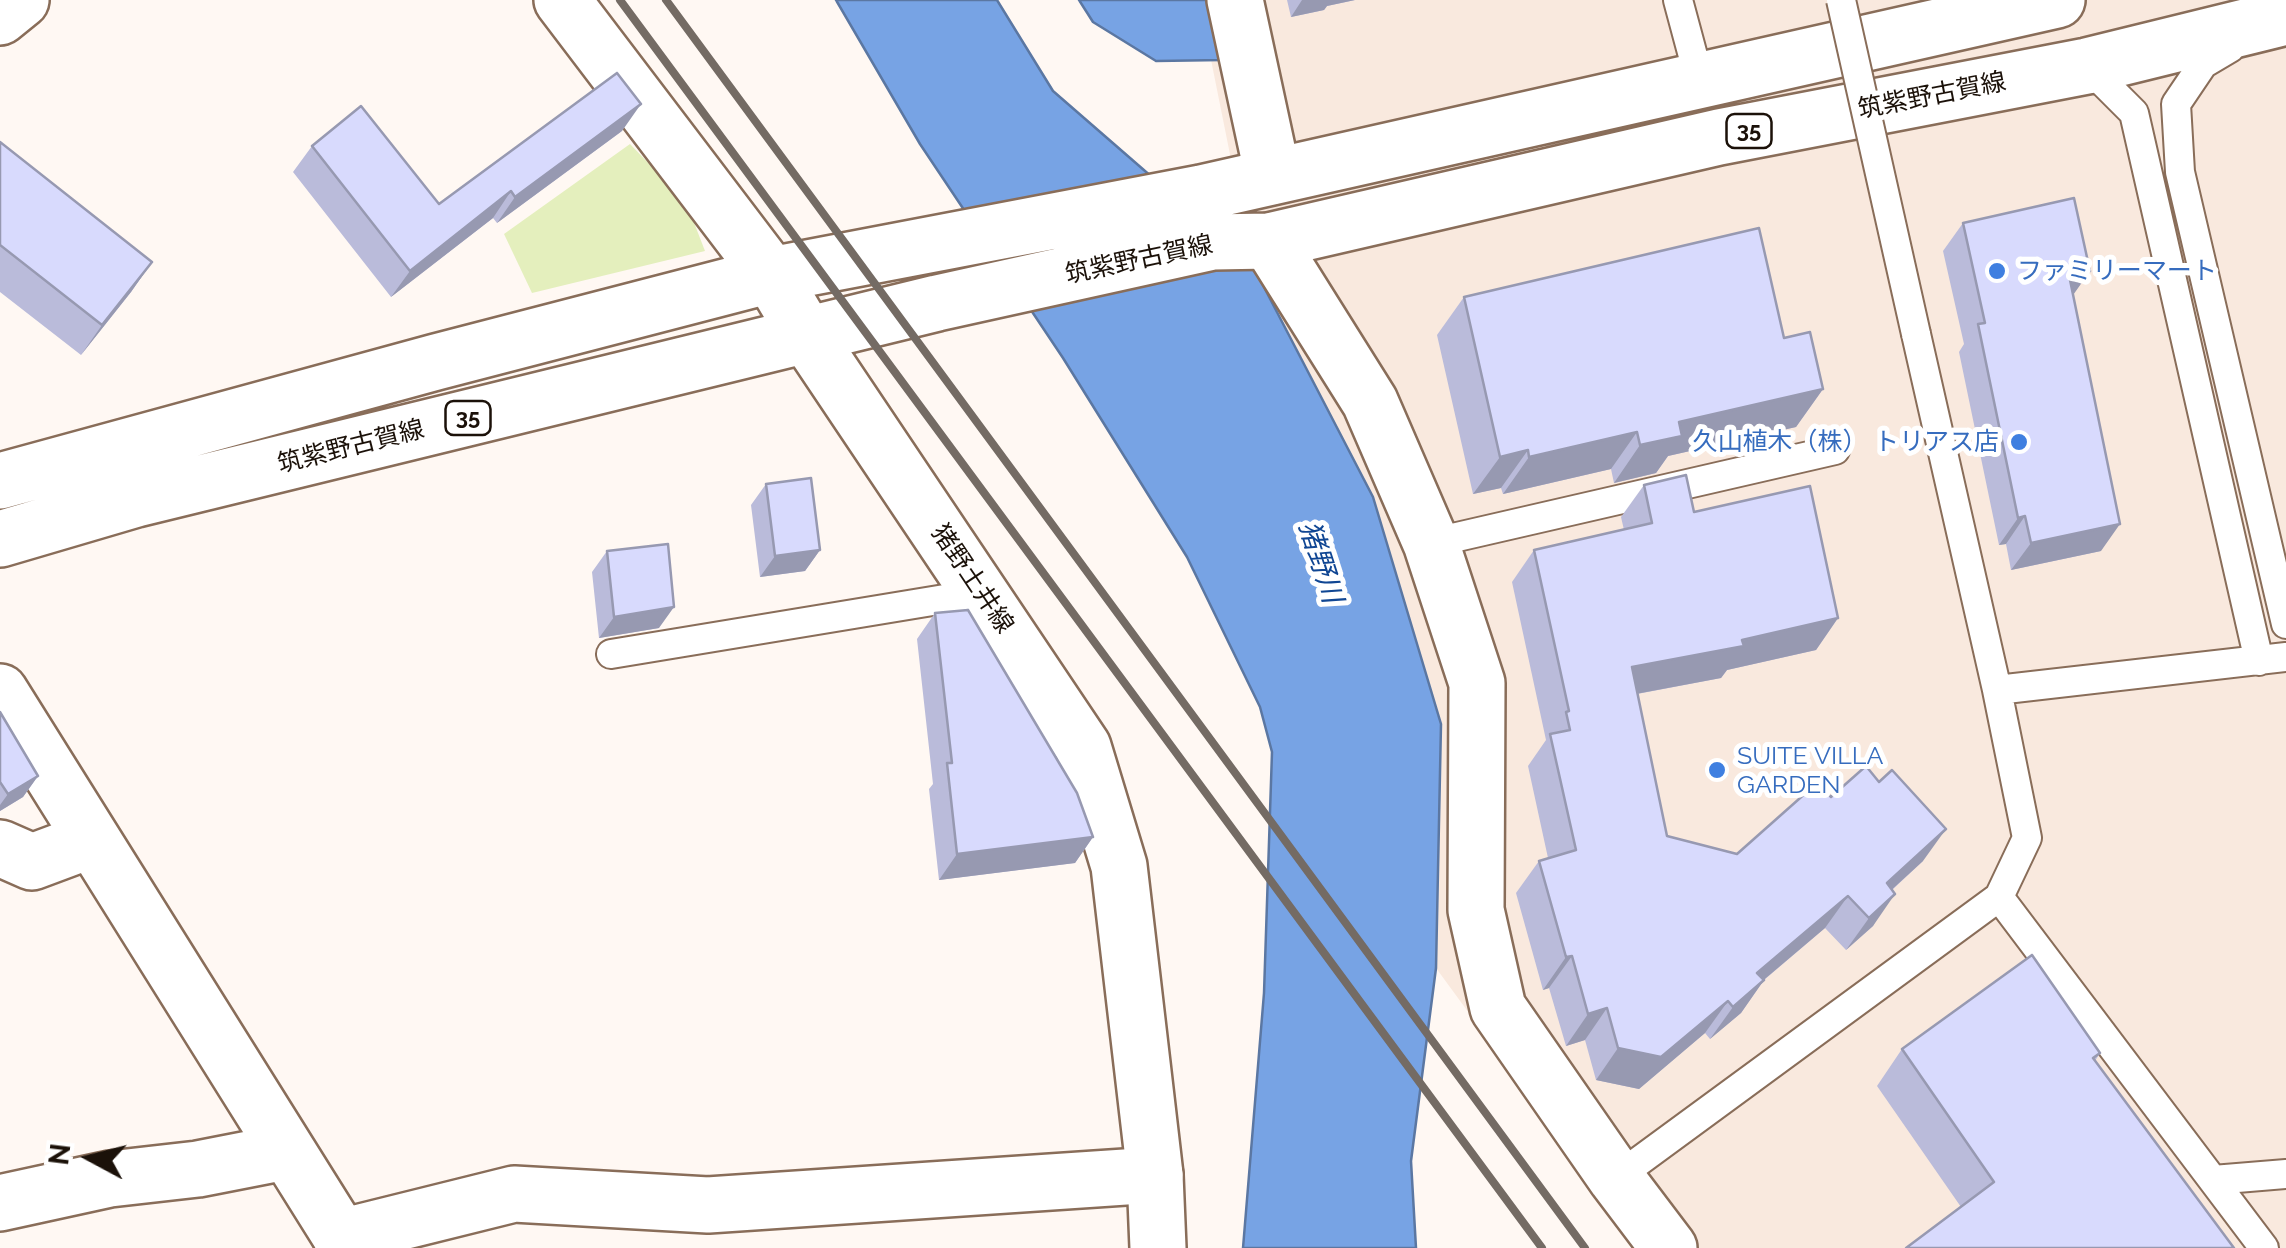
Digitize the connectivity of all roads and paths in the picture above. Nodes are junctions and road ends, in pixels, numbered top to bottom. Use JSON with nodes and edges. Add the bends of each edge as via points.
{"nodes":[{"id":1,"x":21,"y":0,"type":"edge"},
{"id":2,"x":562,"y":0,"type":"edge"},
{"id":3,"x":1235,"y":0,"type":"edge"},
{"id":4,"x":1678,"y":0,"type":"edge"},
{"id":5,"x":1841,"y":0,"type":"edge"},
{"id":6,"x":2057,"y":0,"type":"edge"},
{"id":7,"x":0,"y":17,"type":"edge"},
{"id":8,"x":2282,"y":18,"type":"edge"},
{"id":9,"x":2087,"y":66,"type":"junction"},
{"id":10,"x":1700,"y":82,"type":"junction"},
{"id":11,"x":1274,"y":176,"type":"junction"},
{"id":12,"x":1207,"y":218,"type":"junction"},
{"id":13,"x":1270,"y":240,"type":"junction"},
{"id":14,"x":771,"y":275,"type":"junction"},
{"id":15,"x":806,"y":334,"type":"junction"},
{"id":16,"x":1834,"y":450,"type":"dead end"},
{"id":17,"x":0,"y":481,"type":"edge"},
{"id":18,"x":0,"y":539,"type":"edge"},
{"id":19,"x":1431,"y":543,"type":"junction"},
{"id":20,"x":981,"y":593,"type":"junction"},
{"id":21,"x":2286,"y":624,"type":"edge"},
{"id":22,"x":611,"y":654,"type":"dead end"},
{"id":23,"x":2272,"y":659,"type":"edge"},
{"id":24,"x":1997,"y":690,"type":"junction"},
{"id":25,"x":0,"y":692,"type":"edge"},
{"id":26,"x":91,"y":840,"type":"junction"},
{"id":27,"x":0,"y":848,"type":"edge"},
{"id":28,"x":1999,"y":897,"type":"junction"},
{"id":29,"x":285,"y":1152,"type":"junction"},
{"id":30,"x":2286,"y":1174,"type":"edge"},
{"id":31,"x":1155,"y":1175,"type":"junction"},
{"id":32,"x":1616,"y":1178,"type":"junction"},
{"id":33,"x":2212,"y":1180,"type":"junction"},
{"id":34,"x":0,"y":1203,"type":"edge"},
{"id":35,"x":344,"y":1243,"type":"edge"},
{"id":36,"x":1158,"y":1248,"type":"edge"},
{"id":37,"x":1669,"y":1248,"type":"edge"},
{"id":38,"x":2264,"y":1248,"type":"edge"}],
"edges":[{"from":1,"to":7,"type":"main road"},
{"from":2,"to":14,"type":"main road","name":"猪野土井線"},
{"from":3,"to":11,"type":"main road"},
{"from":4,"to":10,"type":"lane"},
{"from":5,"to":24,"type":"lane","bridge":true},
{"from":6,"to":10,"type":"main road","name":"筑紫野古賀線","number":"35"},
{"from":8,"to":9,"type":"main road","name":"筑紫野古賀線","number":"35"},
{"from":8,"to":21,"type":"lane","via":[[2203,64],[2176,104],[2180,172]]},
{"from":9,"to":13,"type":"main road","name":"筑紫野古賀線","number":"35","via":[[1719,137]]},
{"from":9,"to":23,"type":"lane","via":[[2134,113]]},
{"from":10,"to":11,"type":"main road","name":"筑紫野古賀線","number":"35"},
{"from":11,"to":12,"type":"main road","name":"筑紫野古賀線","number":"35"},
{"from":12,"to":13,"type":"main road","name":"筑紫野古賀線","number":"35"},
{"from":12,"to":14,"type":"main road","name":"筑紫野古賀線","number":"35","via":[[908,250]]},
{"from":12,"to":15,"type":"main road","name":"筑紫野古賀線","number":"35","via":[[937,303]]},
{"from":13,"to":19,"type":"main road","via":[[1370,402]]},
{"from":14,"to":15,"type":"main road","name":"猪野土井線"},
{"from":14,"to":17,"type":"main road","name":"筑紫野古賀線","number":"35"},
{"from":15,"to":18,"type":"main road","name":"筑紫野古賀線","number":"35","via":[[136,499]]},
{"from":15,"to":20,"type":"main road","name":"猪野土井線"},
{"from":16,"to":19,"type":"lane"},
{"from":19,"to":32,"type":"main road","via":[[1478,682],[1476,910],[1498,1008]]},
{"from":20,"to":22,"type":"lane"},
{"from":20,"to":31,"type":"main road","name":"猪野土井線","via":[[1083,747],[1094,781],[1119,866]]},
{"from":23,"to":24,"type":"lane"},
{"from":24,"to":28,"type":"lane","via":[[2027,838]]},
{"from":25,"to":26,"type":"main road"},
{"from":26,"to":27,"type":"main road","via":[[32,862]]},
{"from":26,"to":29,"type":"main road"},
{"from":28,"to":32,"type":"lane"},
{"from":28,"to":33,"type":"lane"},
{"from":29,"to":34,"type":"main road"},
{"from":29,"to":35,"type":"main road"},
{"from":30,"to":33,"type":"lane"},
{"from":31,"to":35,"type":"main road","via":[[708,1205],[514,1194]]},
{"from":31,"to":36,"type":"main road","name":"猪野土井線"},
{"from":32,"to":37,"type":"main road"},
{"from":33,"to":38,"type":"lane"}]}
